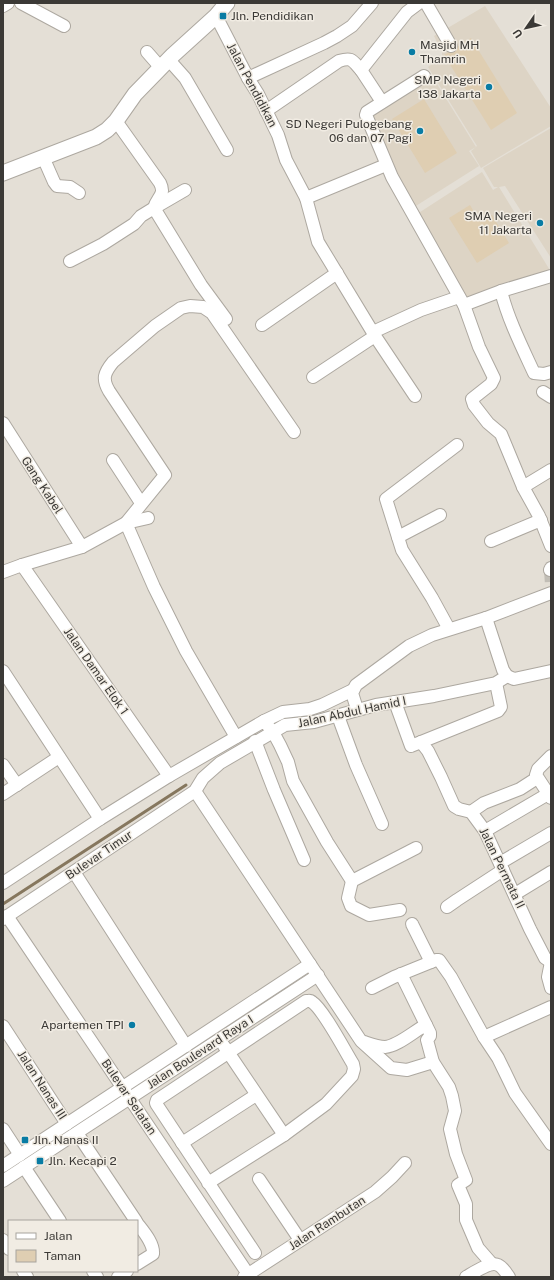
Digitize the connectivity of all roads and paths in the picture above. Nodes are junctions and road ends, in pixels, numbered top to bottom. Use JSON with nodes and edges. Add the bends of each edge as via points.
{"nodes":[{"id":1,"x":8,"y":3,"type":"edge"},
{"id":2,"x":21,"y":3,"type":"edge"},
{"id":3,"x":227,"y":3,"type":"edge"},
{"id":4,"x":372,"y":3,"type":"edge"},
{"id":5,"x":419,"y":3,"type":"edge"},
{"id":6,"x":426,"y":3,"type":"edge"},
{"id":7,"x":3,"y":6,"type":"edge"},
{"id":8,"x":216,"y":16,"type":"junction"},
{"id":9,"x":64,"y":26,"type":"dead end"},
{"id":10,"x":451,"y":46,"type":"dead end"},
{"id":11,"x":146,"y":52,"type":"dead end"},
{"id":12,"x":165,"y":64,"type":"junction"},
{"id":13,"x":361,"y":70,"type":"junction"},
{"id":14,"x":424,"y":76,"type":"dead end"},
{"id":15,"x":248,"y":78,"type":"junction"},
{"id":16,"x":382,"y":102,"type":"junction"},
{"id":17,"x":266,"y":111,"type":"junction"},
{"id":18,"x":116,"y":121,"type":"junction"},
{"id":19,"x":227,"y":150,"type":"dead end"},
{"id":20,"x":43,"y":157,"type":"junction"},
{"id":21,"x":386,"y":165,"type":"junction"},
{"id":22,"x":3,"y":173,"type":"edge"},
{"id":23,"x":185,"y":190,"type":"dead end"},
{"id":24,"x":79,"y":194,"type":"dead end"},
{"id":25,"x":306,"y":198,"type":"junction"},
{"id":26,"x":154,"y":208,"type":"junction"},
{"id":27,"x":70,"y":261,"type":"dead end"},
{"id":28,"x":337,"y":273,"type":"junction"},
{"id":29,"x":551,"y":276,"type":"edge"},
{"id":30,"x":501,"y":291,"type":"junction"},
{"id":31,"x":462,"y":301,"type":"junction"},
{"id":32,"x":262,"y":325,"type":"dead end"},
{"id":33,"x":374,"y":334,"type":"junction"},
{"id":34,"x":551,"y":372,"type":"edge"},
{"id":35,"x":313,"y":377,"type":"dead end"},
{"id":36,"x":415,"y":396,"type":"dead end"},
{"id":37,"x":294,"y":420,"type":"dead end"},
{"id":38,"x":3,"y":423,"type":"edge"},
{"id":39,"x":294,"y":432,"type":"dead end"},
{"id":40,"x":457,"y":445,"type":"dead end"},
{"id":41,"x":113,"y":460,"type":"dead end"},
{"id":42,"x":551,"y":470,"type":"edge"},
{"id":43,"x":523,"y":487,"type":"junction"},
{"id":44,"x":141,"y":503,"type":"junction"},
{"id":45,"x":440,"y":514,"type":"dead end"},
{"id":46,"x":148,"y":518,"type":"dead end"},
{"id":47,"x":541,"y":520,"type":"junction"},
{"id":48,"x":126,"y":523,"type":"junction"},
{"id":49,"x":398,"y":537,"type":"junction"},
{"id":50,"x":491,"y":541,"type":"dead end"},
{"id":51,"x":551,"y":546,"type":"edge"},
{"id":52,"x":82,"y":547,"type":"junction"},
{"id":53,"x":22,"y":565,"type":"junction"},
{"id":54,"x":3,"y":572,"type":"edge"},
{"id":55,"x":551,"y":593,"type":"edge"},
{"id":56,"x":486,"y":618,"type":"junction"},
{"id":57,"x":449,"y":629,"type":"junction"},
{"id":58,"x":3,"y":671,"type":"edge"},
{"id":59,"x":551,"y":671,"type":"edge"},
{"id":60,"x":507,"y":676,"type":"junction"},
{"id":61,"x":496,"y":683,"type":"junction"},
{"id":62,"x":353,"y":692,"type":"junction"},
{"id":63,"x":395,"y":702,"type":"junction"},
{"id":64,"x":357,"y":708,"type":"junction"},
{"id":65,"x":338,"y":716,"type":"junction"},
{"id":66,"x":264,"y":721,"type":"junction"},
{"id":67,"x":273,"y":732,"type":"junction"},
{"id":68,"x":236,"y":737,"type":"junction"},
{"id":69,"x":255,"y":741,"type":"junction"},
{"id":70,"x":421,"y":742,"type":"junction"},
{"id":71,"x":551,"y":756,"type":"edge"},
{"id":72,"x":59,"y":757,"type":"junction"},
{"id":73,"x":3,"y":765,"type":"edge"},
{"id":74,"x":169,"y":776,"type":"junction"},
{"id":75,"x":537,"y":778,"type":"junction"},
{"id":76,"x":17,"y":785,"type":"junction"},
{"id":77,"x":195,"y":791,"type":"junction"},
{"id":78,"x":3,"y":794,"type":"edge"},
{"id":79,"x":550,"y":796,"type":"edge"},
{"id":80,"x":471,"y":812,"type":"junction"},
{"id":81,"x":100,"y":819,"type":"junction"},
{"id":82,"x":382,"y":824,"type":"dead end"},
{"id":83,"x":485,"y":831,"type":"junction"},
{"id":84,"x":551,"y":833,"type":"edge"},
{"id":85,"x":416,"y":848,"type":"dead end"},
{"id":86,"x":304,"y":860,"type":"dead end"},
{"id":87,"x":502,"y":867,"type":"junction"},
{"id":88,"x":74,"y":872,"type":"junction"},
{"id":89,"x":551,"y":872,"type":"edge"},
{"id":90,"x":4,"y":881,"type":"edge"},
{"id":91,"x":352,"y":881,"type":"junction"},
{"id":92,"x":515,"y":894,"type":"junction"},
{"id":93,"x":448,"y":907,"type":"dead end"},
{"id":94,"x":400,"y":910,"type":"dead end"},
{"id":95,"x":5,"y":918,"type":"edge"},
{"id":96,"x":412,"y":924,"type":"dead end"},
{"id":97,"x":431,"y":962,"type":"junction"},
{"id":98,"x":551,"y":962,"type":"edge"},
{"id":99,"x":310,"y":964,"type":"junction"},
{"id":100,"x":401,"y":974,"type":"junction"},
{"id":101,"x":318,"y":975,"type":"junction"},
{"id":102,"x":372,"y":988,"type":"dead end"},
{"id":103,"x":551,"y":988,"type":"edge"},
{"id":104,"x":551,"y":1007,"type":"edge"},
{"id":105,"x":426,"y":1025,"type":"junction"},
{"id":106,"x":3,"y":1026,"type":"edge"},
{"id":107,"x":212,"y":1028,"type":"junction"},
{"id":108,"x":484,"y":1037,"type":"junction"},
{"id":109,"x":220,"y":1039,"type":"junction"},
{"id":110,"x":361,"y":1041,"type":"junction"},
{"id":111,"x":186,"y":1046,"type":"junction"},
{"id":112,"x":228,"y":1052,"type":"junction"},
{"id":113,"x":433,"y":1062,"type":"junction"},
{"id":114,"x":123,"y":1087,"type":"junction"},
{"id":115,"x":256,"y":1095,"type":"junction"},
{"id":116,"x":130,"y":1098,"type":"junction"},
{"id":117,"x":67,"y":1124,"type":"junction"},
{"id":118,"x":3,"y":1129,"type":"edge"},
{"id":119,"x":77,"y":1132,"type":"junction"},
{"id":120,"x":284,"y":1135,"type":"junction"},
{"id":121,"x":182,"y":1142,"type":"junction"},
{"id":122,"x":551,"y":1144,"type":"edge"},
{"id":123,"x":20,"y":1155,"type":"junction"},
{"id":124,"x":405,"y":1163,"type":"dead end"},
{"id":125,"x":3,"y":1166,"type":"edge"},
{"id":126,"x":24,"y":1167,"type":"junction"},
{"id":127,"x":259,"y":1179,"type":"dead end"},
{"id":128,"x":3,"y":1181,"type":"edge"},
{"id":129,"x":208,"y":1183,"type":"junction"},
{"id":130,"x":59,"y":1220,"type":"edge"},
{"id":131,"x":135,"y":1220,"type":"edge"},
{"id":132,"x":138,"y":1225,"type":"edge"},
{"id":133,"x":300,"y":1240,"type":"junction"},
{"id":134,"x":255,"y":1253,"type":"dead end"},
{"id":135,"x":138,"y":1263,"type":"edge"},
{"id":136,"x":492,"y":1264,"type":"junction"},
{"id":137,"x":247,"y":1276,"type":"edge"},
{"id":138,"x":466,"y":1277,"type":"edge"},
{"id":139,"x":509,"y":1277,"type":"edge"}],
"edges":[{"from":1,"to":7,"type":"street"},
{"from":2,"to":9,"type":"street"},
{"from":3,"to":8,"type":"street"},
{"from":4,"to":15,"type":"street","via":[[352,26],[337,36]]},
{"from":5,"to":13,"type":"street","via":[[407,12]]},
{"from":6,"to":10,"type":"street"},
{"from":8,"to":12,"type":"street"},
{"from":8,"to":15,"type":"street","name":"Jalan Pendidikan"},
{"from":11,"to":12,"type":"street"},
{"from":12,"to":18,"type":"street","via":[[135,94]]},
{"from":12,"to":19,"type":"street","via":[[185,78]]},
{"from":13,"to":16,"type":"street"},
{"from":13,"to":17,"type":"street","via":[[348,58],[339,61]]},
{"from":14,"to":16,"type":"street"},
{"from":15,"to":17,"type":"street","name":"Jalan Pendidikan"},
{"from":16,"to":21,"type":"street","via":[[366,115]]},
{"from":17,"to":25,"type":"street","name":"Jalan Pendidikan","via":[[278,135],[286,160]]},
{"from":18,"to":20,"type":"street","via":[[96,137]]},
{"from":18,"to":26,"type":"street","via":[[163,189]]},
{"from":20,"to":22,"type":"street"},
{"from":20,"to":24,"type":"street","via":[[56,184],[70,187]]},
{"from":21,"to":25,"type":"street"},
{"from":21,"to":31,"type":"street"},
{"from":23,"to":26,"type":"street"},
{"from":25,"to":28,"type":"street","name":"Jalan Pendidikan","via":[[317,238]]},
{"from":26,"to":27,"type":"street","via":[[103,244]]},
{"from":26,"to":37,"type":"street","via":[[201,285]]},
{"from":28,"to":32,"type":"street"},
{"from":28,"to":33,"type":"street","name":"Jalan Pendidikan"},
{"from":29,"to":30,"type":"street"},
{"from":30,"to":31,"type":"street"},
{"from":30,"to":34,"type":"street","via":[[534,373]]},
{"from":31,"to":33,"type":"street","via":[[421,310]]},
{"from":31,"to":43,"type":"street","via":[[494,378],[491,384],[472,400],[488,424],[501,434]]},
{"from":33,"to":35,"type":"street"},
{"from":33,"to":36,"type":"street","name":"Jalan Pendidikan"},
{"from":38,"to":52,"type":"street","name":"Gang Kabel"},
{"from":39,"to":44,"type":"street","via":[[212,313],[203,307],[181,308],[155,326],[113,362],[104,377],[104,383],[165,475]]},
{"from":40,"to":49,"type":"street","via":[[386,499]]},
{"from":41,"to":44,"type":"street"},
{"from":42,"to":43,"type":"street"},
{"from":43,"to":47,"type":"street"},
{"from":44,"to":48,"type":"street"},
{"from":45,"to":49,"type":"street"},
{"from":46,"to":48,"type":"street"},
{"from":47,"to":50,"type":"street"},
{"from":47,"to":51,"type":"street"},
{"from":48,"to":52,"type":"street"},
{"from":48,"to":68,"type":"street","via":[[173,625]]},
{"from":49,"to":57,"type":"street","via":[[402,550]]},
{"from":52,"to":53,"type":"street"},
{"from":53,"to":54,"type":"street"},
{"from":53,"to":74,"type":"street","name":"Jalan Damar Elok 1"},
{"from":55,"to":56,"type":"street"},
{"from":56,"to":57,"type":"street"},
{"from":56,"to":60,"type":"street"},
{"from":57,"to":62,"type":"street","via":[[409,646],[359,682]]},
{"from":58,"to":72,"type":"street"},
{"from":59,"to":60,"type":"street","via":[[514,680]]},
{"from":60,"to":61,"type":"street","name":"Jalan Abdul Hamid I"},
{"from":61,"to":63,"type":"street","name":"Jalan Abdul Hamid I"},
{"from":61,"to":70,"type":"street","via":[[501,707],[498,712]]},
{"from":62,"to":64,"type":"street"},
{"from":62,"to":66,"type":"street","via":[[310,709],[283,712]]},
{"from":63,"to":64,"type":"street","name":"Jalan Abdul Hamid I"},
{"from":63,"to":70,"type":"street","via":[[411,746]]},
{"from":64,"to":65,"type":"street","name":"Jalan Abdul Hamid I"},
{"from":65,"to":67,"type":"street","name":"Jalan Abdul Hamid I","via":[[285,725]]},
{"from":65,"to":82,"type":"street"},
{"from":66,"to":67,"type":"street"},
{"from":66,"to":68,"type":"street"},
{"from":67,"to":69,"type":"street","name":"Jalan Abdul Hamid I"},
{"from":67,"to":91,"type":"street","via":[[288,762],[293,781]]},
{"from":68,"to":74,"type":"street"},
{"from":69,"to":77,"type":"street","name":"Jalan Abdul Hamid I","via":[[210,770]]},
{"from":69,"to":86,"type":"street"},
{"from":70,"to":80,"type":"street","via":[[428,751],[454,806]]},
{"from":71,"to":75,"type":"street","via":[[538,769]]},
{"from":72,"to":76,"type":"street"},
{"from":72,"to":81,"type":"street"},
{"from":73,"to":76,"type":"street"},
{"from":74,"to":81,"type":"street"},
{"from":75,"to":79,"type":"street"},
{"from":75,"to":80,"type":"street","via":[[520,789],[484,803]]},
{"from":76,"to":78,"type":"street"},
{"from":77,"to":88,"type":"street","name":"Bulevar Timur"},
{"from":77,"to":99,"type":"street"},
{"from":79,"to":83,"type":"street"},
{"from":80,"to":83,"type":"street","name":"Jalan Permata II"},
{"from":81,"to":90,"type":"street"},
{"from":83,"to":87,"type":"street","name":"Jalan Permata II"},
{"from":84,"to":87,"type":"street"},
{"from":85,"to":91,"type":"street"},
{"from":87,"to":92,"type":"street","name":"Jalan Permata II"},
{"from":87,"to":93,"type":"street"},
{"from":88,"to":95,"type":"street","name":"Bulevar Timur"},
{"from":88,"to":111,"type":"street"},
{"from":89,"to":92,"type":"street"},
{"from":91,"to":94,"type":"street","via":[[348,898],[351,906],[369,915]]},
{"from":92,"to":98,"type":"street","name":"Jalan Permata II","via":[[545,958]]},
{"from":95,"to":114,"type":"street","name":"Bulevar Selatan"},
{"from":96,"to":97,"type":"street"},
{"from":97,"to":100,"type":"street"},
{"from":97,"to":108,"type":"street","via":[[442,962]]},
{"from":98,"to":103,"type":"street","via":[[548,977]]},
{"from":99,"to":101,"type":"street"},
{"from":99,"to":107,"type":"street","name":"Jalan Boulevard Raya I"},
{"from":100,"to":102,"type":"street"},
{"from":100,"to":105,"type":"street"},
{"from":101,"to":109,"type":"street","name":"Jalan Boulevard Raya I"},
{"from":101,"to":110,"type":"street"},
{"from":104,"to":108,"type":"street"},
{"from":105,"to":110,"type":"street","via":[[387,1047]]},
{"from":105,"to":113,"type":"street","via":[[430,1035],[427,1040]]},
{"from":106,"to":117,"type":"street","name":"Jalan Nanas III"},
{"from":107,"to":109,"type":"street"},
{"from":107,"to":111,"type":"street","name":"Jalan Boulevard Raya I"},
{"from":108,"to":122,"type":"street","via":[[498,1058],[515,1093]]},
{"from":109,"to":112,"type":"street"},
{"from":109,"to":116,"type":"street","name":"Jalan Boulevard Raya I"},
{"from":110,"to":113,"type":"street","via":[[391,1068],[407,1070]]},
{"from":111,"to":114,"type":"street","name":"Jalan Boulevard Raya I"},
{"from":112,"to":115,"type":"street"},
{"from":112,"to":120,"type":"street","via":[[306,1001],[314,1003],[324,1016],[353,1064],[352,1076],[326,1104]]},
{"from":112,"to":121,"type":"street","via":[[157,1100],[157,1105]]},
{"from":113,"to":136,"type":"street","via":[[449,1087],[454,1103],[455,1111],[450,1129],[466,1180],[458,1185],[466,1204],[466,1220],[478,1248]]},
{"from":114,"to":116,"type":"street","name":"Bulevar Selatan"},
{"from":114,"to":117,"type":"street","name":"Jalan Boulevard Raya I"},
{"from":115,"to":120,"type":"street"},
{"from":115,"to":121,"type":"street"},
{"from":116,"to":119,"type":"street","name":"Jalan Boulevard Raya I"},
{"from":116,"to":137,"type":"street","name":"Bulevar Selatan"},
{"from":117,"to":123,"type":"street","name":"Jalan Boulevard Raya I"},
{"from":118,"to":123,"type":"street"},
{"from":119,"to":126,"type":"street","name":"Jalan Boulevard Raya I"},
{"from":119,"to":131,"type":"street"},
{"from":120,"to":129,"type":"street"},
{"from":121,"to":129,"type":"street"},
{"from":123,"to":125,"type":"street","name":"Jalan Boulevard Raya I"},
{"from":124,"to":133,"type":"street","name":"Jalan Rambutan","via":[[380,1188]]},
{"from":126,"to":128,"type":"street","name":"Jalan Boulevard Raya I"},
{"from":126,"to":130,"type":"street"},
{"from":127,"to":133,"type":"street"},
{"from":129,"to":134,"type":"street"},
{"from":132,"to":135,"type":"street","via":[[153,1249],[152,1254]]},
{"from":133,"to":137,"type":"street","name":"Jalan Rambutan"},
{"from":136,"to":138,"type":"street"},
{"from":136,"to":139,"type":"street","via":[[497,1264]]}]}
